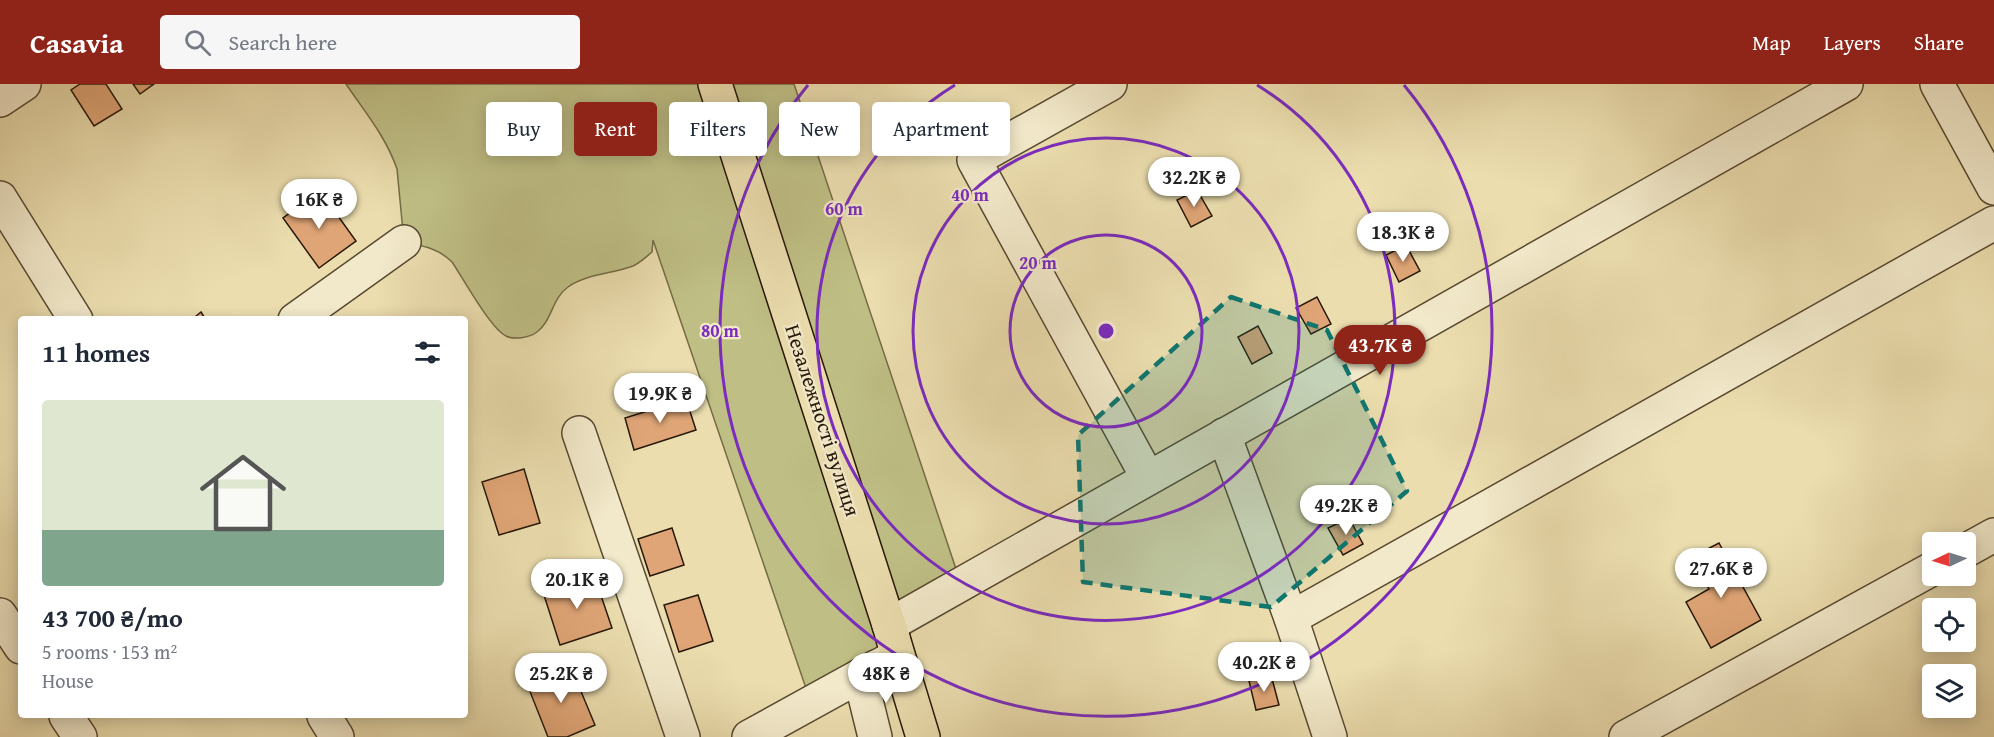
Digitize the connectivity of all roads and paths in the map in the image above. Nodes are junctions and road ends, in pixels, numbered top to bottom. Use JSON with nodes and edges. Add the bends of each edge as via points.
{"nodes":[{"id":1,"x":24,"y":84,"type":"edge"},
{"id":2,"x":715,"y":84,"type":"edge"},
{"id":3,"x":1110,"y":84,"type":"edge"},
{"id":4,"x":1846,"y":84,"type":"edge"},
{"id":5,"x":1937,"y":84,"type":"edge"},
{"id":6,"x":0,"y":100,"type":"edge"},
{"id":7,"x":1994,"y":188,"type":"edge"},
{"id":8,"x":0,"y":198,"type":"edge"},
{"id":9,"x":1994,"y":223,"type":"edge"},
{"id":10,"x":404,"y":242,"type":"dead end"},
{"id":11,"x":74,"y":316,"type":"edge"},
{"id":12,"x":301,"y":316,"type":"edge"},
{"id":13,"x":579,"y":433,"type":"dead end"},
{"id":14,"x":1224,"y":435,"type":"junction"},
{"id":15,"x":1148,"y":478,"type":"junction"},
{"id":16,"x":1994,"y":535,"type":"edge"},
{"id":17,"x":1976,"y":545,"type":"edge"},
{"id":18,"x":1922,"y":574,"type":"edge"},
{"id":19,"x":0,"y":615,"type":"edge"},
{"id":20,"x":1291,"y":618,"type":"junction"},
{"id":21,"x":889,"y":625,"type":"junction"},
{"id":22,"x":13,"y":645,"type":"edge"},
{"id":23,"x":897,"y":656,"type":"junction"},
{"id":24,"x":860,"y":676,"type":"junction"},
{"id":25,"x":67,"y":718,"type":"edge"},
{"id":26,"x":325,"y":718,"type":"edge"},
{"id":27,"x":80,"y":737,"type":"edge"},
{"id":28,"x":337,"y":737,"type":"edge"},
{"id":29,"x":683,"y":737,"type":"edge"},
{"id":30,"x":749,"y":737,"type":"edge"},
{"id":31,"x":875,"y":737,"type":"edge"},
{"id":32,"x":922,"y":737,"type":"edge"},
{"id":33,"x":1330,"y":737,"type":"edge"},
{"id":34,"x":1626,"y":737,"type":"edge"}],
"edges":[{"from":1,"to":6,"type":"street"},
{"from":2,"to":21,"type":"street","name":"Незалежності вулиця"},
{"from":3,"to":15,"type":"street","via":[[974,160]]},
{"from":4,"to":14,"type":"street"},
{"from":5,"to":7,"type":"street"},
{"from":8,"to":11,"type":"street"},
{"from":9,"to":20,"type":"street"},
{"from":10,"to":12,"type":"street"},
{"from":13,"to":29,"type":"street"},
{"from":14,"to":15,"type":"street"},
{"from":14,"to":20,"type":"street"},
{"from":15,"to":21,"type":"street"},
{"from":16,"to":17,"type":"street"},
{"from":18,"to":34,"type":"street"},
{"from":19,"to":22,"type":"street"},
{"from":20,"to":33,"type":"street"},
{"from":21,"to":23,"type":"street","name":"Незалежності вулиця"},
{"from":23,"to":24,"type":"street"},
{"from":23,"to":32,"type":"main road"},
{"from":24,"to":30,"type":"street"},
{"from":24,"to":31,"type":"street"},
{"from":25,"to":27,"type":"street"},
{"from":26,"to":28,"type":"street"}]}
